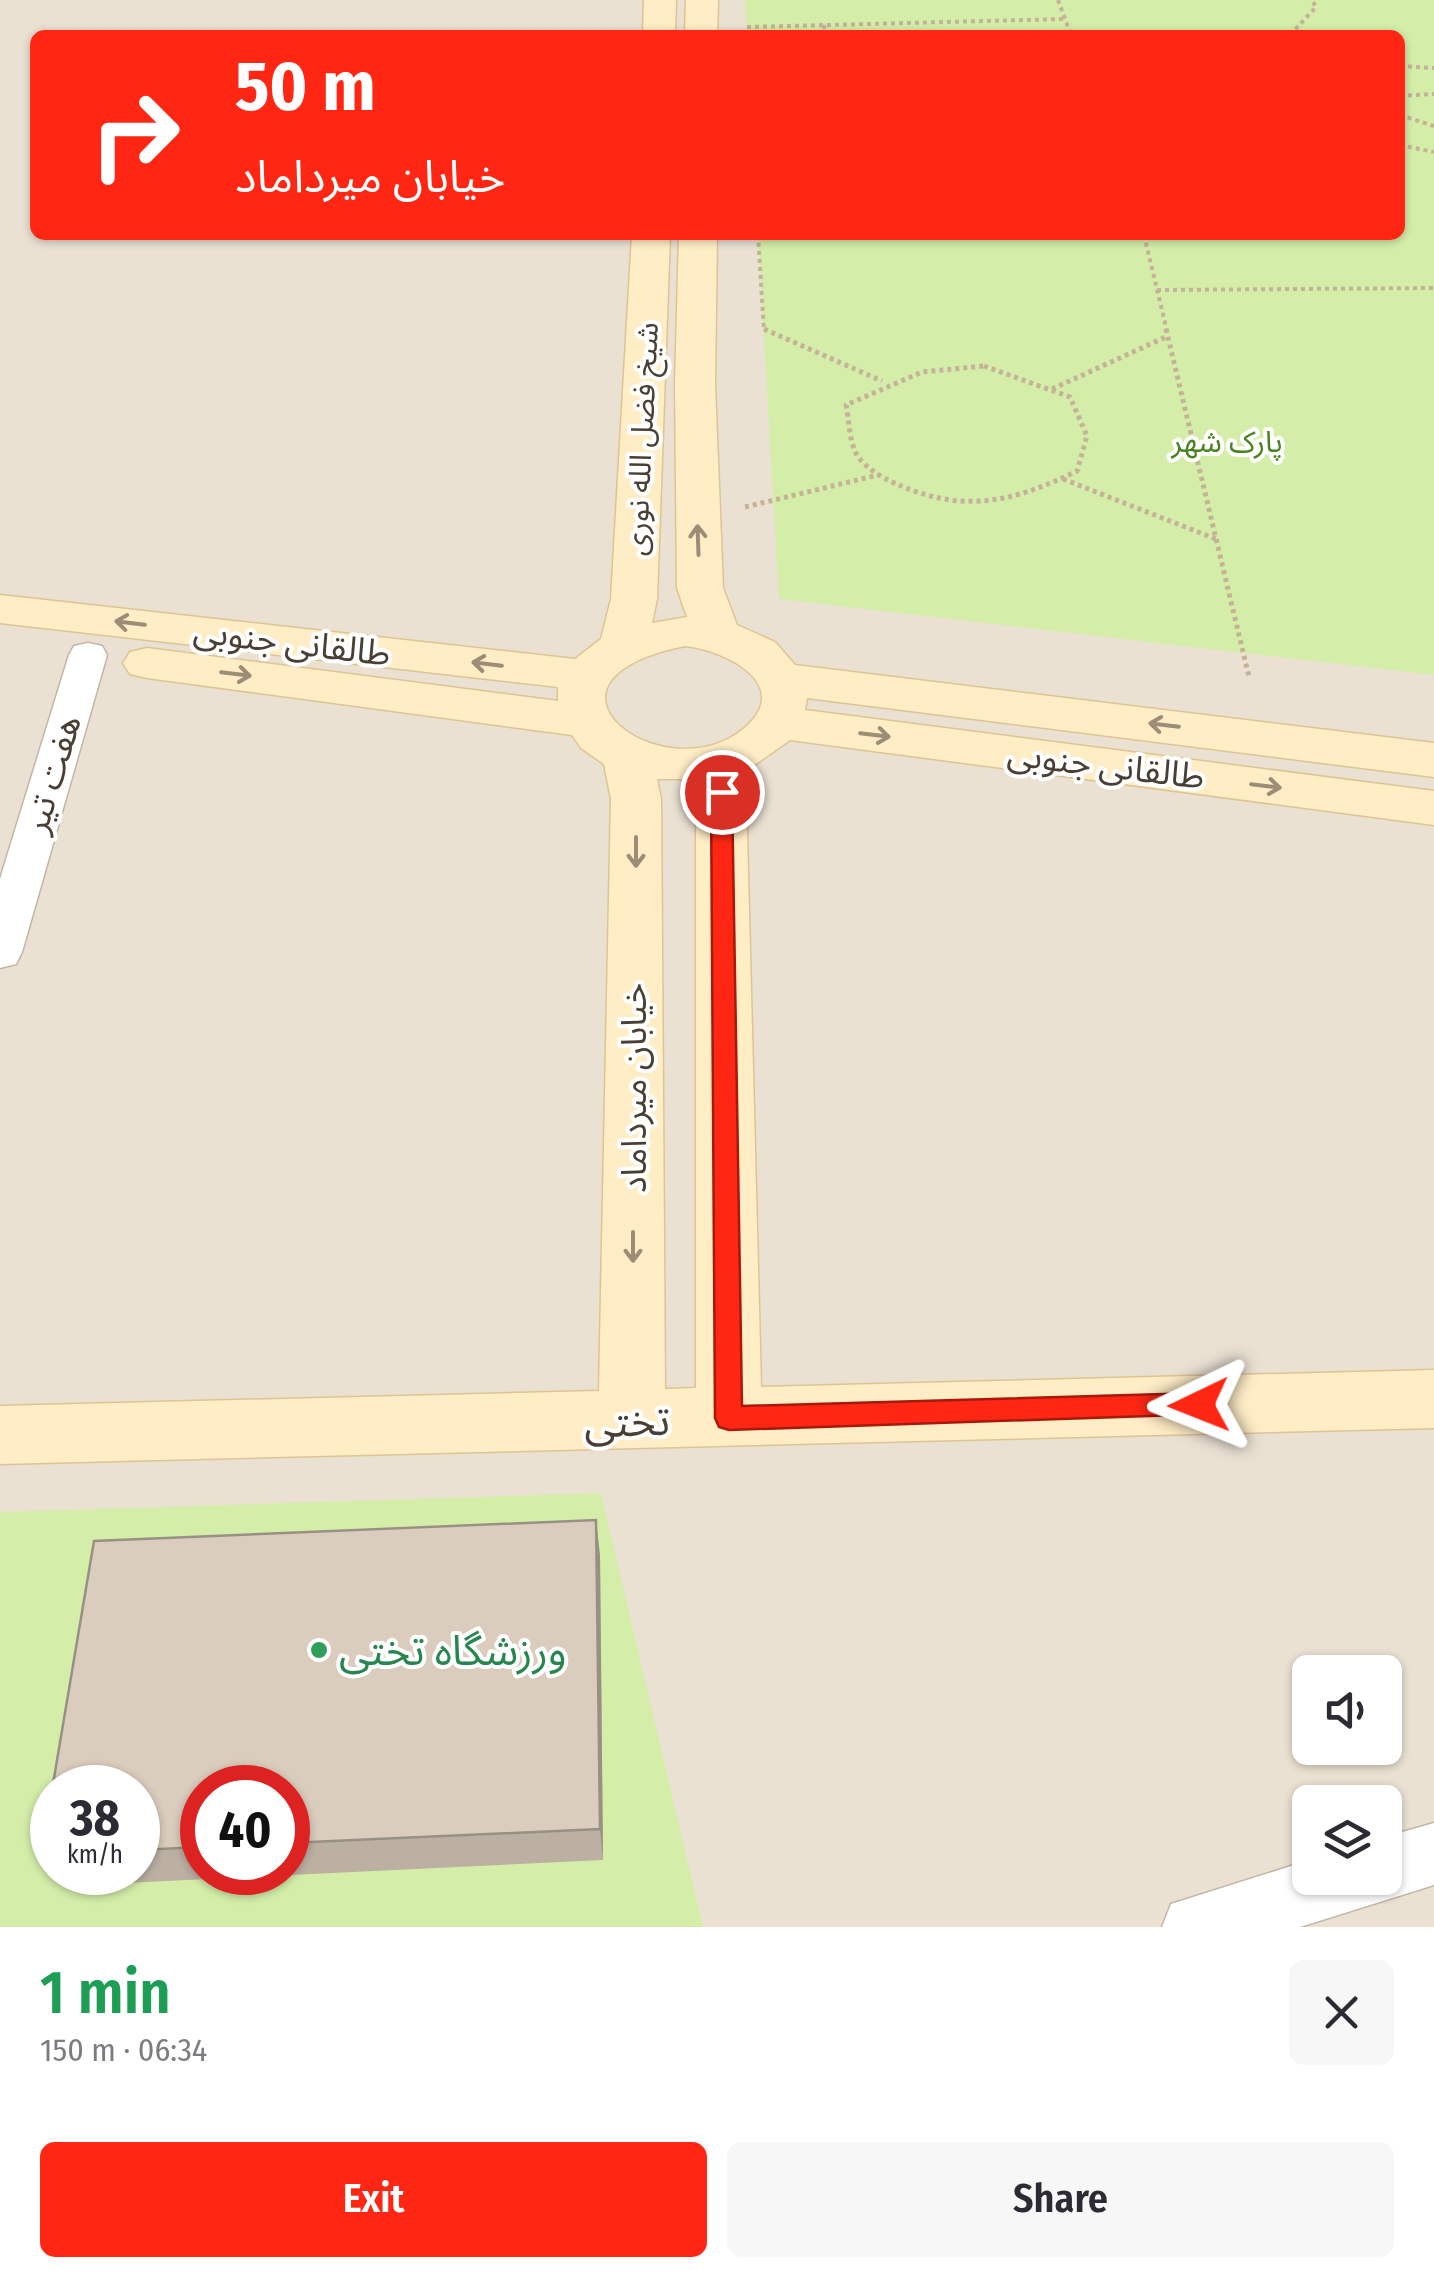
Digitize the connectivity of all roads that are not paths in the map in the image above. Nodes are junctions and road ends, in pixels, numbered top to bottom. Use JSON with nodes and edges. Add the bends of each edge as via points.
{"nodes":[{"id":1,"x":660,"y":0,"type":"edge"},
{"id":2,"x":702,"y":0,"type":"edge"},
{"id":3,"x":659,"y":30,"type":"edge"},
{"id":4,"x":702,"y":30,"type":"edge"},
{"id":5,"x":651,"y":240,"type":"edge"},
{"id":6,"x":698,"y":240,"type":"edge"},
{"id":7,"x":0,"y":608,"type":"edge"},
{"id":8,"x":717,"y":635,"type":"junction"},
{"id":9,"x":624,"y":642,"type":"junction"},
{"id":10,"x":0,"y":644,"type":"edge"},
{"id":11,"x":88,"y":655,"type":"junction"},
{"id":12,"x":584,"y":698,"type":"junction"},
{"id":13,"x":780,"y":701,"type":"junction"},
{"id":14,"x":1034,"y":732,"type":"junction"},
{"id":15,"x":627,"y":756,"type":"junction"},
{"id":16,"x":732,"y":756,"type":"junction"},
{"id":17,"x":1434,"y":760,"type":"edge"},
{"id":18,"x":1434,"y":808,"type":"edge"},
{"id":19,"x":0,"y":952,"type":"edge"},
{"id":20,"x":635,"y":983,"type":"junction"},
{"id":21,"x":723,"y":986,"type":"junction"},
{"id":22,"x":1434,"y":1399,"type":"edge"},
{"id":23,"x":729,"y":1418,"type":"junction"},
{"id":24,"x":632,"y":1421,"type":"junction"},
{"id":25,"x":0,"y":1435,"type":"edge"},
{"id":26,"x":1434,"y":1854,"type":"edge"},
{"id":27,"x":1402,"y":1864,"type":"edge"},
{"id":28,"x":1300,"y":1895,"type":"edge"},
{"id":29,"x":1194,"y":1927,"type":"edge"}],
"edges":[{"from":1,"to":3,"type":"street"},
{"from":2,"to":4,"type":"street"},
{"from":5,"to":9,"type":"street","name":"شیخ فضل الله نوری","via":[[634,598]]},
{"from":8,"to":6,"type":"street","name":"شیخ فضل الله نوری","one_way":true,"via":[[700,588]]},
{"from":12,"to":7,"type":"street","name":"طالقانی جنوبی","one_way":true},
{"from":8,"to":9,"type":"street","via":[[654,634]]},
{"from":8,"to":13,"type":"street","via":[[768,660]]},
{"from":9,"to":12,"type":"street","via":[[600,656]]},
{"from":10,"to":11,"type":"street","name":"طالقانی جنوبی"},
{"from":11,"to":12,"type":"street","name":"طالقانی جنوبی","one_way":true},
{"from":11,"to":19,"type":"street","name":"هفت تیر"},
{"from":12,"to":15,"type":"street","via":[[600,740]]},
{"from":13,"to":14,"type":"street","name":"طالقانی جنوبی"},
{"from":13,"to":16,"type":"street","via":[[759,742]]},
{"from":17,"to":14,"type":"street","name":"طالقانی جنوبی","one_way":true},
{"from":14,"to":18,"type":"street","name":"طالقانی جنوبی","one_way":true},
{"from":15,"to":16,"type":"street","via":[[661,764]]},
{"from":15,"to":20,"type":"street","name":"خیابان میرداماد","one_way":true,"via":[[636,799]]},
{"from":16,"to":21,"type":"street","via":[[722,792]]},
{"from":20,"to":21,"type":"street"},
{"from":20,"to":24,"type":"street","name":"خیابان میرداماد","one_way":true},
{"from":21,"to":23,"type":"street"},
{"from":22,"to":23,"type":"street","name":"تختی"},
{"from":23,"to":24,"type":"street","name":"تختی"},
{"from":24,"to":25,"type":"street","name":"تختی"},
{"from":26,"to":27,"type":"street"},
{"from":28,"to":29,"type":"street"}]}
